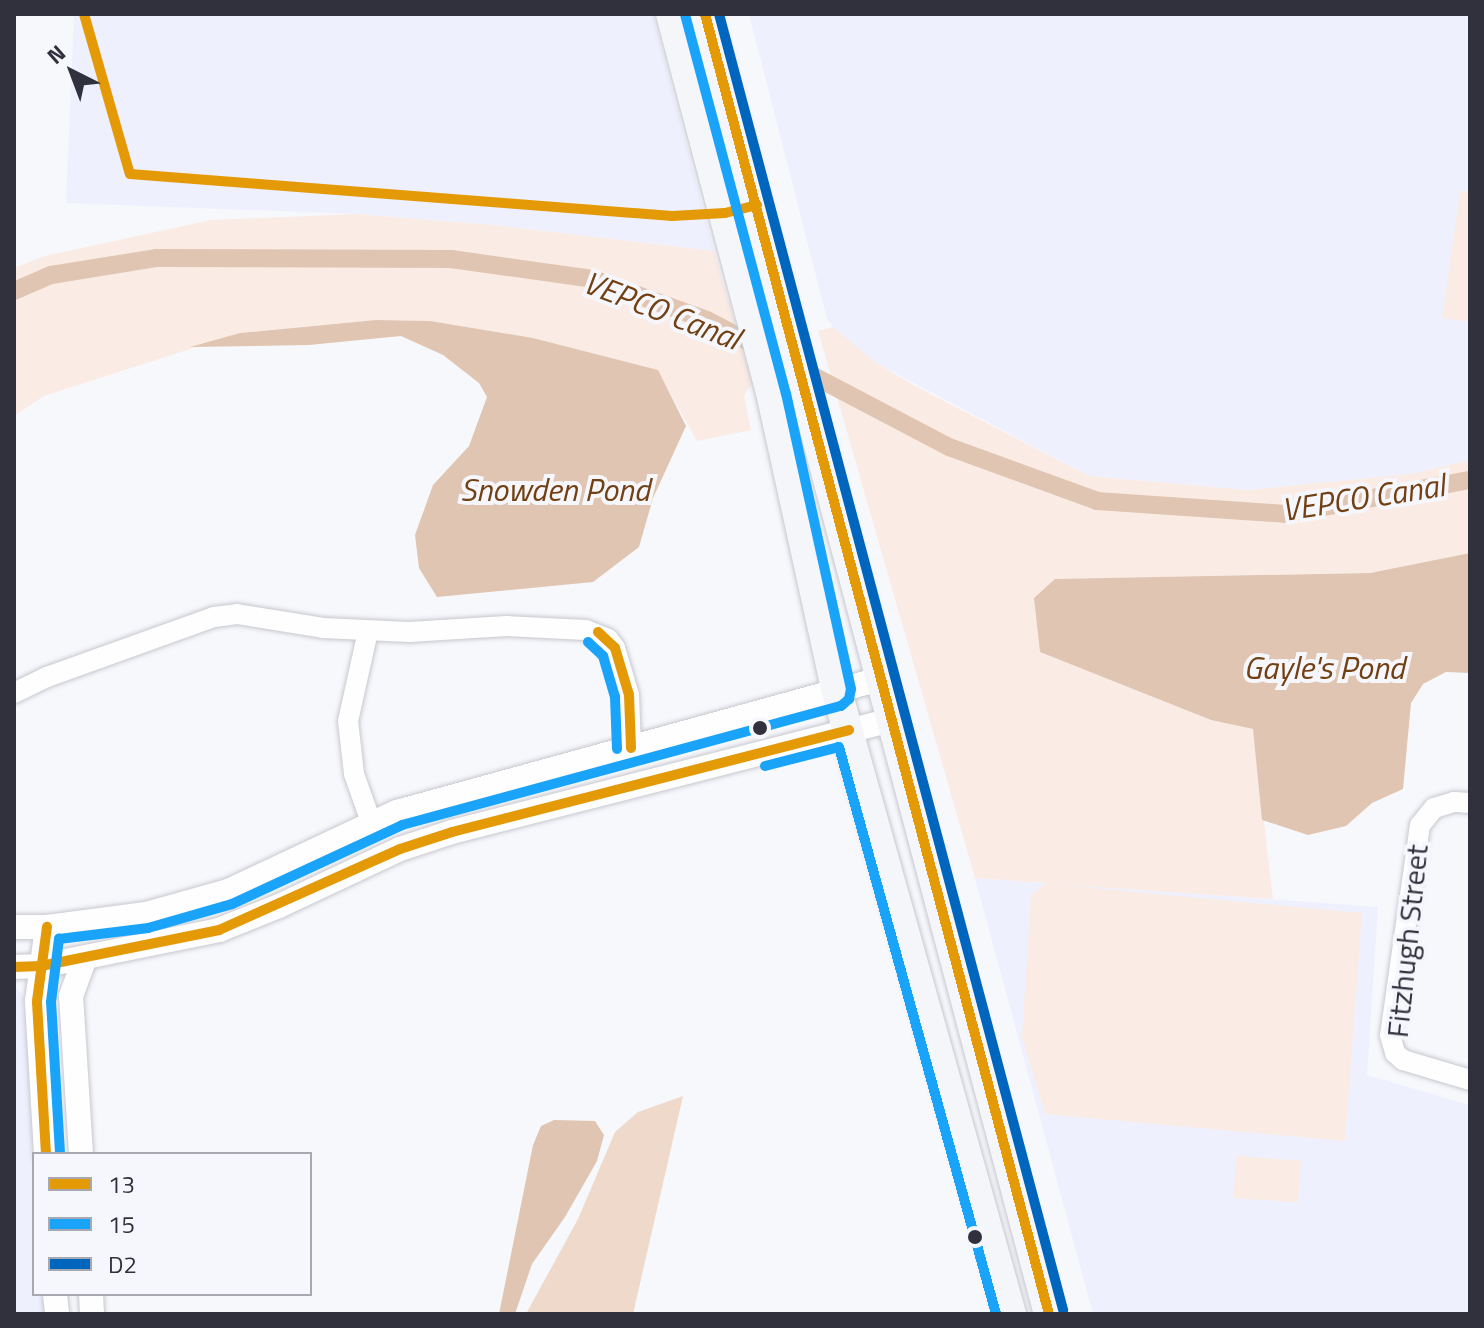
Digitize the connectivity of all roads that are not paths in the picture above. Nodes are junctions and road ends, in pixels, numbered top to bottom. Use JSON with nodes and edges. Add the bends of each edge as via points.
{"nodes":[{"id":1,"x":671,"y":14,"type":"edge"},
{"id":2,"x":705,"y":14,"type":"edge"},
{"id":3,"x":368,"y":631,"type":"junction"},
{"id":4,"x":880,"y":679,"type":"junction"},
{"id":5,"x":837,"y":692,"type":"junction"},
{"id":6,"x":14,"y":693,"type":"edge"},
{"id":7,"x":890,"y":720,"type":"junction"},
{"id":8,"x":849,"y":730,"type":"junction"},
{"id":9,"x":631,"y":748,"type":"junction"},
{"id":10,"x":1462,"y":803,"type":"edge"},
{"id":11,"x":371,"y":822,"type":"junction"},
{"id":12,"x":14,"y":927,"type":"edge"},
{"id":13,"x":47,"y":927,"type":"junction"},
{"id":14,"x":85,"y":958,"type":"junction"},
{"id":15,"x":41,"y":966,"type":"junction"},
{"id":16,"x":14,"y":967,"type":"edge"},
{"id":17,"x":1470,"y":1080,"type":"edge"},
{"id":18,"x":46,"y":1152,"type":"edge"},
{"id":19,"x":81,"y":1152,"type":"edge"},
{"id":20,"x":1011,"y":1314,"type":"edge"},
{"id":21,"x":1049,"y":1314,"type":"edge"}],
"edges":[{"from":1,"to":5,"type":"main road","via":[[772,397]]},
{"from":2,"to":4,"type":"main road"},
{"from":3,"to":6,"type":"street","via":[[299,626],[260,615],[214,617]]},
{"from":3,"to":9,"type":"street","via":[[507,626],[598,632],[615,648],[629,695]]},
{"from":3,"to":11,"type":"street","via":[[348,721],[351,763]]},
{"from":4,"to":5,"type":"street"},
{"from":4,"to":7,"type":"main road"},
{"from":5,"to":8,"type":"main road"},
{"from":5,"to":9,"type":"street"},
{"from":7,"to":8,"type":"street"},
{"from":7,"to":21,"type":"main road"},
{"from":8,"to":14,"type":"street","via":[[452,832],[400,849],[219,930]]},
{"from":8,"to":20,"type":"main road"},
{"from":9,"to":11,"type":"street","via":[[466,790]]},
{"from":10,"to":17,"type":"street","name":"Fitzhugh Street","via":[[1434,808],[1420,825],[1390,1035],[1403,1060]]},
{"from":11,"to":13,"type":"street","via":[[228,891],[146,914]]},
{"from":12,"to":13,"type":"street"},
{"from":13,"to":15,"type":"street"},
{"from":14,"to":15,"type":"street"},
{"from":14,"to":19,"type":"street","via":[[71,996]]},
{"from":15,"to":16,"type":"street"},
{"from":15,"to":18,"type":"street","via":[[37,1001]]}]}
